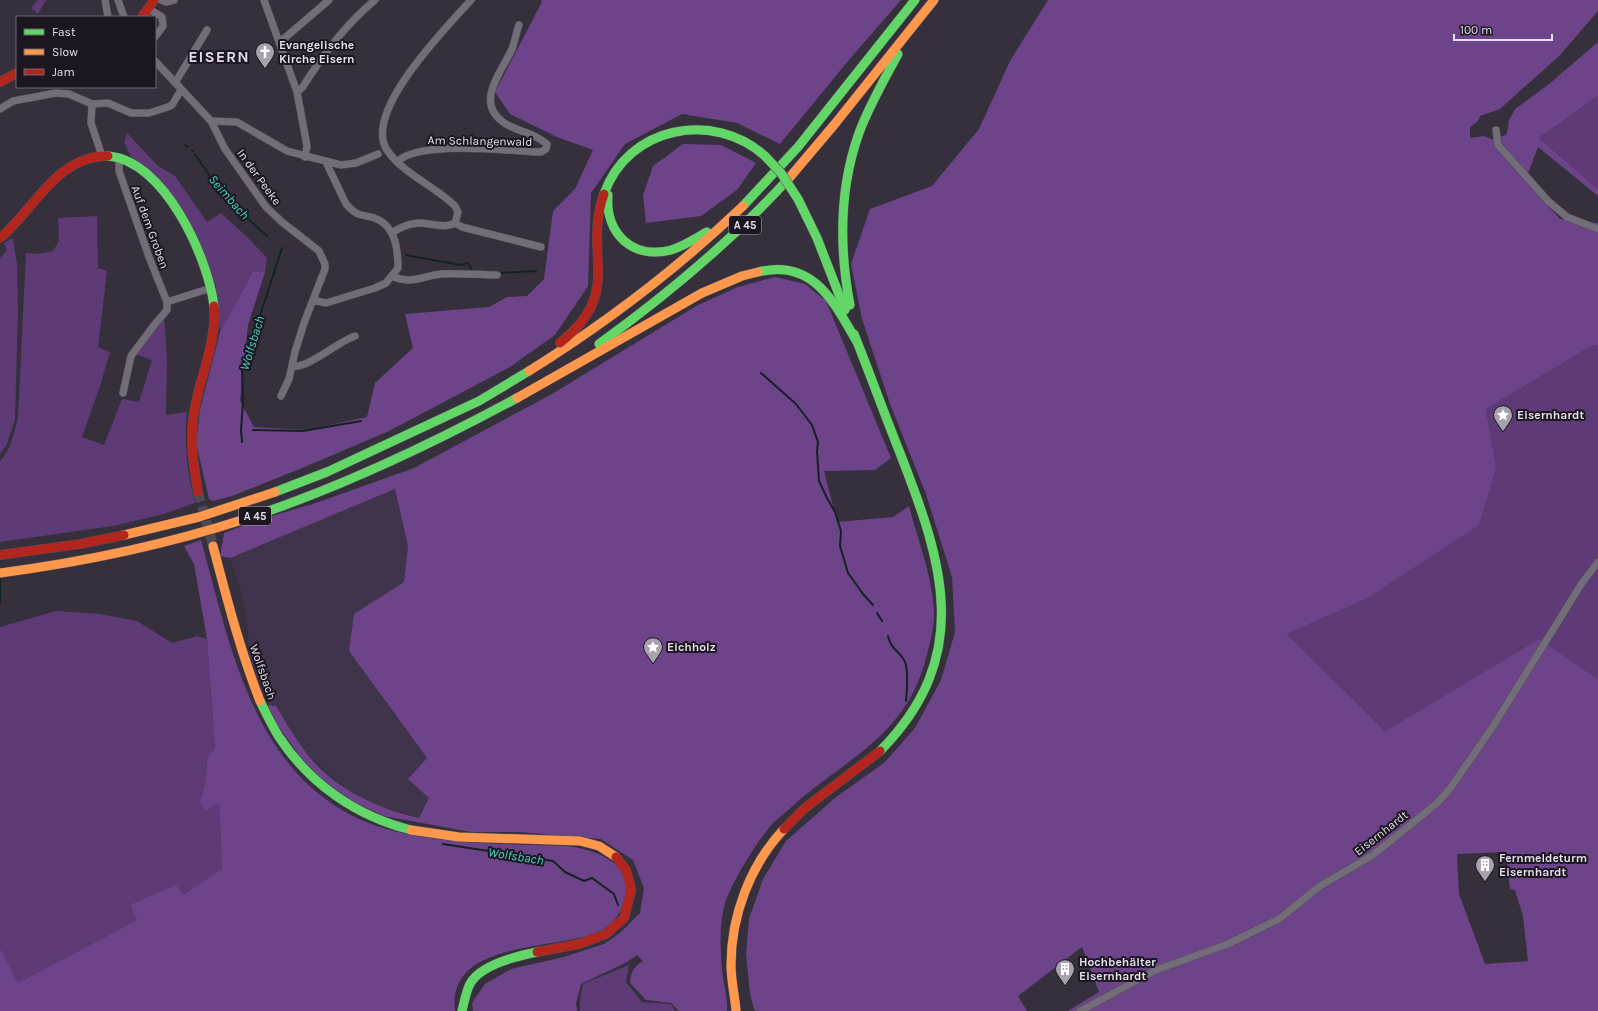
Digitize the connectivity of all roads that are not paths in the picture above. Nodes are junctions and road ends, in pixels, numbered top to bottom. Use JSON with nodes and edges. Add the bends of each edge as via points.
{"nodes":[{"id":1,"x":105,"y":0,"type":"edge"},
{"id":2,"x":118,"y":0,"type":"edge"},
{"id":3,"x":154,"y":0,"type":"edge"},
{"id":4,"x":174,"y":0,"type":"edge"},
{"id":5,"x":264,"y":0,"type":"edge"},
{"id":6,"x":329,"y":0,"type":"edge"},
{"id":7,"x":375,"y":0,"type":"edge"},
{"id":8,"x":471,"y":0,"type":"edge"},
{"id":9,"x":916,"y":0,"type":"edge"},
{"id":10,"x":934,"y":0,"type":"edge"},
{"id":11,"x":164,"y":1,"type":"edge"},
{"id":12,"x":149,"y":9,"type":"junction"},
{"id":13,"x":108,"y":16,"type":"edge"},
{"id":14,"x":124,"y":16,"type":"edge"},
{"id":15,"x":143,"y":16,"type":"edge"},
{"id":16,"x":519,"y":25,"type":"dead end"},
{"id":17,"x":911,"y":27,"type":"junction"},
{"id":18,"x":207,"y":30,"type":"dead end"},
{"id":19,"x":156,"y":36,"type":"edge"},
{"id":20,"x":280,"y":42,"type":"junction"},
{"id":21,"x":156,"y":62,"type":"edge"},
{"id":22,"x":16,"y":74,"type":"edge"},
{"id":23,"x":0,"y":82,"type":"edge"},
{"id":24,"x":175,"y":83,"type":"junction"},
{"id":25,"x":181,"y":90,"type":"junction"},
{"id":26,"x":297,"y":92,"type":"junction"},
{"id":27,"x":92,"y":104,"type":"junction"},
{"id":28,"x":0,"y":109,"type":"edge"},
{"id":29,"x":211,"y":121,"type":"junction"},
{"id":30,"x":1496,"y":130,"type":"dead end"},
{"id":31,"x":378,"y":154,"type":"dead end"},
{"id":32,"x":102,"y":156,"type":"junction"},
{"id":33,"x":305,"y":157,"type":"junction"},
{"id":34,"x":119,"y":158,"type":"junction"},
{"id":35,"x":398,"y":161,"type":"junction"},
{"id":36,"x":326,"y":162,"type":"junction"},
{"id":37,"x":611,"y":179,"type":"junction"},
{"id":38,"x":733,"y":217,"type":"junction"},
{"id":39,"x":455,"y":223,"type":"junction"},
{"id":40,"x":1598,"y":228,"type":"edge"},
{"id":41,"x":392,"y":233,"type":"junction"},
{"id":42,"x":0,"y":238,"type":"edge"},
{"id":43,"x":541,"y":247,"type":"dead end"},
{"id":44,"x":497,"y":275,"type":"dead end"},
{"id":45,"x":392,"y":276,"type":"junction"},
{"id":46,"x":210,"y":288,"type":"junction"},
{"id":47,"x":313,"y":300,"type":"junction"},
{"id":48,"x":167,"y":302,"type":"junction"},
{"id":49,"x":355,"y":336,"type":"dead end"},
{"id":50,"x":857,"y":342,"type":"junction"},
{"id":51,"x":292,"y":366,"type":"junction"},
{"id":52,"x":541,"y":383,"type":"junction"},
{"id":53,"x":503,"y":387,"type":"junction"},
{"id":54,"x":124,"y":393,"type":"dead end"},
{"id":55,"x":281,"y":396,"type":"dead end"},
{"id":56,"x":198,"y":492,"type":"tunnel mouth"},
{"id":57,"x":213,"y":546,"type":"tunnel mouth"},
{"id":58,"x":0,"y":555,"type":"edge"},
{"id":59,"x":1598,"y":562,"type":"edge"},
{"id":60,"x":0,"y":573,"type":"edge"},
{"id":61,"x":737,"y":1009,"type":"edge"},
{"id":62,"x":462,"y":1011,"type":"edge"},
{"id":63,"x":1080,"y":1011,"type":"edge"}],
"edges":[{"from":1,"to":13,"type":"street"},
{"from":2,"to":14,"type":"street"},
{"from":3,"to":12,"type":"main road"},
{"from":4,"to":11,"type":"street"},
{"from":5,"to":20,"type":"street"},
{"from":6,"to":20,"type":"street"},
{"from":7,"to":26,"type":"street","via":[[359,13],[326,51]]},
{"from":8,"to":35,"type":"street","via":[[409,71],[391,103],[383,140],[388,151]]},
{"from":9,"to":38,"type":"main road","number":"A 45","via":[[781,166]]},
{"from":10,"to":17,"type":"main road","number":"A 45"},
{"from":12,"to":15,"type":"main road"},
{"from":12,"to":19,"type":"street","via":[[162,17],[164,26]]},
{"from":16,"to":35,"type":"street","name":"Am Schlangenwald","via":[[512,48],[492,87],[492,105],[499,118],[507,124],[533,134],[547,144],[546,149],[541,152],[493,149],[418,151]]},
{"from":17,"to":50,"type":"main road","via":[[874,98],[849,170],[842,219],[843,264]]},
{"from":17,"to":52,"type":"main road","number":"A 45","via":[[828,132],[744,226],[646,310]]},
{"from":18,"to":24,"type":"street"},
{"from":20,"to":26,"type":"street"},
{"from":21,"to":24,"type":"street","name":"In der Peeke"},
{"from":22,"to":23,"type":"main road"},
{"from":24,"to":25,"type":"street","name":"In der Peeke"},
{"from":25,"to":27,"type":"street","via":[[172,104],[150,113],[126,112],[108,103]]},
{"from":25,"to":29,"type":"street","name":"In der Peeke"},
{"from":26,"to":33,"type":"street","via":[[307,146]]},
{"from":27,"to":28,"type":"street","via":[[69,94],[56,93],[13,102]]},
{"from":27,"to":32,"type":"street","via":[[91,123]]},
{"from":29,"to":33,"type":"street","via":[[237,122],[287,151]]},
{"from":29,"to":47,"type":"street","name":"In der Peeke","via":[[225,148],[266,207],[322,255],[325,269]]},
{"from":30,"to":40,"type":"street","via":[[1498,144],[1548,201],[1567,217]]},
{"from":31,"to":36,"type":"street","via":[[356,163],[341,165]]},
{"from":32,"to":34,"type":"main road"},
{"from":32,"to":42,"type":"main road","via":[[81,160],[63,171],[24,217]]},
{"from":33,"to":36,"type":"street"},
{"from":34,"to":46,"type":"main road","via":[[133,163],[149,175],[180,214],[205,266]]},
{"from":34,"to":48,"type":"street","name":"Auf dem Groben","via":[[119,171]]},
{"from":35,"to":39,"type":"street","via":[[455,206],[458,212]]},
{"from":36,"to":41,"type":"street","via":[[351,210],[379,220]]},
{"from":37,"to":38,"type":"main road","via":[[608,198],[610,221],[621,238],[641,250],[657,252],[676,249]]},
{"from":37,"to":50,"type":"main road","bridge":true,"via":[[627,158],[647,142],[670,132],[709,129],[733,135],[752,146],[781,173],[798,199],[817,238]]},
{"from":37,"to":53,"type":"main road","via":[[599,207],[598,283],[589,314],[572,334]]},
{"from":38,"to":53,"type":"main road","number":"A 45","via":[[674,268],[589,334]]},
{"from":39,"to":41,"type":"street","via":[[448,226],[418,223],[407,225]]},
{"from":39,"to":43,"type":"street"},
{"from":41,"to":45,"type":"street","via":[[398,256],[398,268]]},
{"from":44,"to":45,"type":"street","via":[[441,274],[410,280]]},
{"from":45,"to":47,"type":"street","via":[[386,283],[375,288],[326,303]]},
{"from":46,"to":48,"type":"street"},
{"from":46,"to":56,"type":"main road","via":[[214,306],[213,328],[193,414],[191,436]]},
{"from":47,"to":51,"type":"street","name":"In der Peeke"},
{"from":48,"to":54,"type":"street","via":[[167,310],[131,356]]},
{"from":49,"to":51,"type":"street","via":[[330,348],[304,366]]},
{"from":50,"to":52,"type":"main road","via":[[831,298],[818,283],[795,271],[772,270],[744,276],[707,291]]},
{"from":50,"to":61,"type":"main road","via":[[921,508],[933,546],[942,604],[939,641],[922,694],[899,730],[869,760],[791,820],[768,846],[759,861],[744,892],[732,940],[731,973]]},
{"from":51,"to":55,"type":"street","name":"In der Peeke"},
{"from":52,"to":60,"type":"main road","number":"A 45","via":[[431,442],[312,496],[250,518],[87,560]]},
{"from":53,"to":58,"type":"main road","number":"A 45","via":[[465,408],[316,477],[216,512],[136,533]]},
{"from":57,"to":62,"type":"main road","name":"Wolfsbach","via":[[247,668],[261,706],[288,751],[325,789],[345,804],[406,829],[446,836],[573,841],[598,845],[616,856],[627,873],[631,888],[630,903],[623,919],[614,928],[596,939],[505,959],[486,966],[468,986],[462,1000]]},
{"from":59,"to":63,"type":"street","name":"Eisernhardt","via":[[1582,583],[1492,728],[1449,790],[1436,804],[1373,855],[1320,886],[1279,919],[1228,944],[1156,970]]}]}
